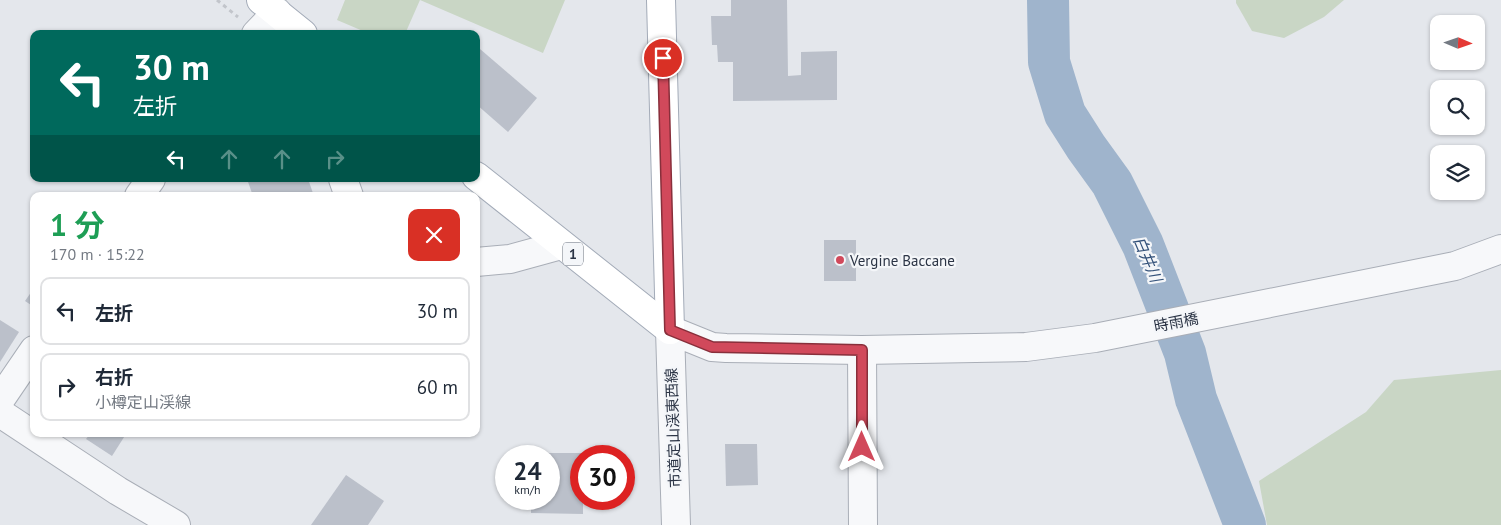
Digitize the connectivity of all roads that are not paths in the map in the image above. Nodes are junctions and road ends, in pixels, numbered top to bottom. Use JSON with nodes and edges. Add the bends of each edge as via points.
{"nodes":[{"id":1,"x":661,"y":0,"type":"edge"},
{"id":2,"x":269,"y":6,"type":"edge"},
{"id":3,"x":250,"y":27,"type":"edge"},
{"id":4,"x":298,"y":30,"type":"edge"},
{"id":5,"x":480,"y":179,"type":"edge"},
{"id":6,"x":561,"y":245,"type":"junction"},
{"id":7,"x":1501,"y":249,"type":"edge"},
{"id":8,"x":480,"y":262,"type":"edge"},
{"id":9,"x":670,"y":330,"type":"junction"},
{"id":10,"x":862,"y":350,"type":"junction"},
{"id":11,"x":30,"y":356,"type":"edge"},
{"id":12,"x":0,"y":400,"type":"edge"},
{"id":13,"x":0,"y":413,"type":"edge"},
{"id":14,"x":30,"y":433,"type":"edge"},
{"id":15,"x":36,"y":437,"type":"edge"},
{"id":16,"x":176,"y":525,"type":"edge"},
{"id":17,"x":676,"y":525,"type":"edge"},
{"id":18,"x":863,"y":525,"type":"edge"}],
"edges":[{"from":1,"to":9,"type":"main road"},
{"from":2,"to":3,"type":"street"},
{"from":2,"to":4,"type":"main road"},
{"from":5,"to":6,"type":"main road","number":"1"},
{"from":6,"to":8,"type":"street","via":[[510,259]]},
{"from":6,"to":9,"type":"main road","number":"1"},
{"from":7,"to":10,"type":"street","name":"時雨橋","via":[[1455,266],[1095,338],[1026,347]]},
{"from":9,"to":10,"type":"street","name":"時雨橋","via":[[712,347]]},
{"from":9,"to":17,"type":"street","name":"市道定山渓東西線"},
{"from":10,"to":18,"type":"street"},
{"from":11,"to":12,"type":"street"},
{"from":13,"to":14,"type":"street"},
{"from":15,"to":16,"type":"street"}]}
